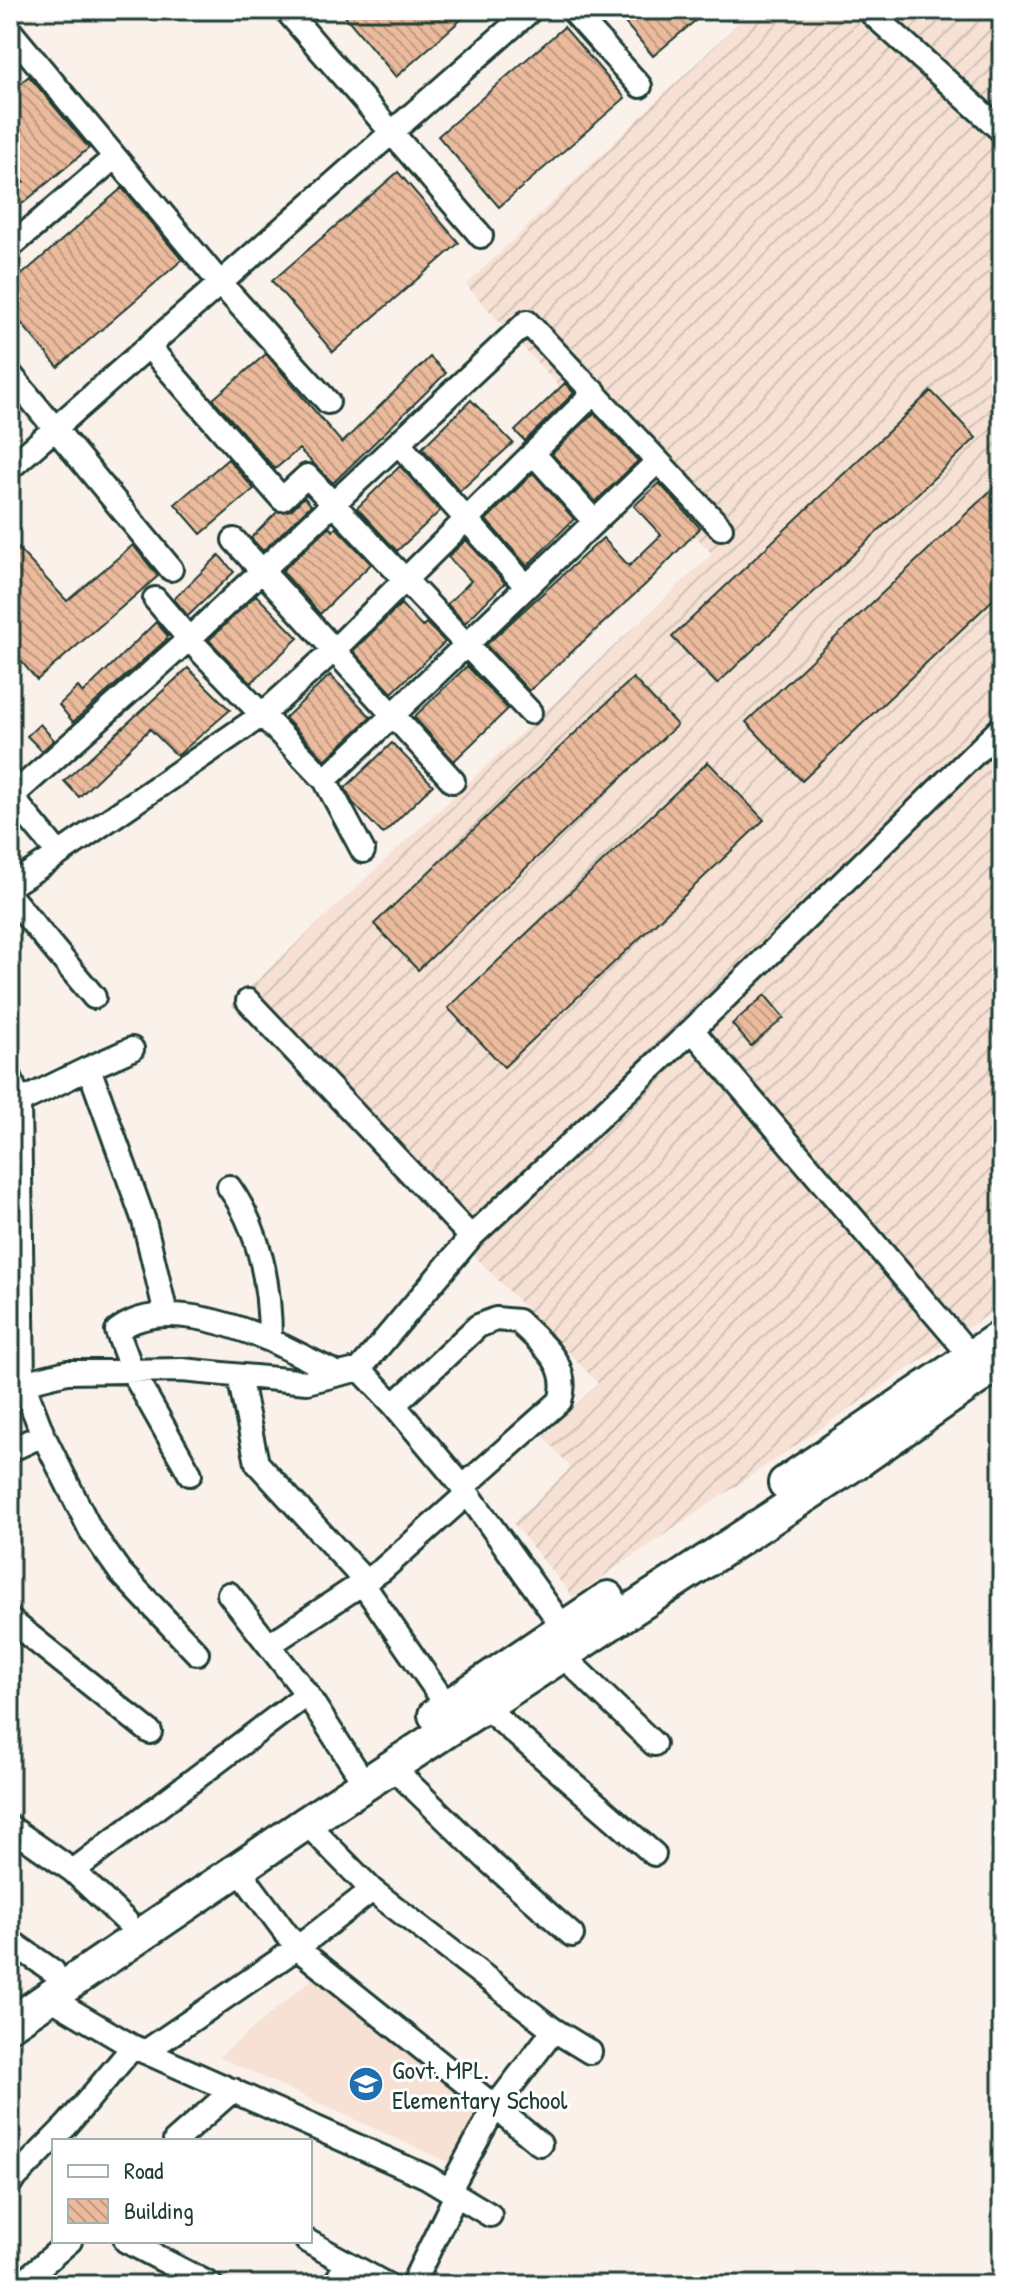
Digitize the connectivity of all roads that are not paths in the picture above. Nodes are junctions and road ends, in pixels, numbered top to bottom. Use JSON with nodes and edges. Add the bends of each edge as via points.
{"nodes":[{"id":1,"x":531,"y":10,"type":"edge"},
{"id":2,"x":572,"y":10,"type":"edge"},
{"id":3,"x":868,"y":10,"type":"edge"},
{"id":4,"x":293,"y":13,"type":"edge"},
{"id":5,"x":14,"y":43,"type":"edge"},
{"id":6,"x":640,"y":86,"type":"dead end"},
{"id":7,"x":1002,"y":131,"type":"edge"},
{"id":8,"x":393,"y":134,"type":"junction"},
{"id":9,"x":115,"y":157,"type":"junction"},
{"id":10,"x":481,"y":236,"type":"dead end"},
{"id":11,"x":10,"y":247,"type":"edge"},
{"id":12,"x":220,"y":283,"type":"junction"},
{"id":13,"x":149,"y":347,"type":"junction"},
{"id":14,"x":10,"y":374,"type":"edge"},
{"id":15,"x":595,"y":392,"type":"junction"},
{"id":16,"x":328,"y":402,"type":"dead end"},
{"id":17,"x":56,"y":427,"type":"junction"},
{"id":18,"x":399,"y":444,"type":"junction"},
{"id":19,"x":533,"y":453,"type":"junction"},
{"id":20,"x":657,"y":462,"type":"junction"},
{"id":21,"x":10,"y":468,"type":"edge"},
{"id":22,"x":333,"y":504,"type":"junction"},
{"id":23,"x":465,"y":518,"type":"junction"},
{"id":24,"x":593,"y":520,"type":"junction"},
{"id":25,"x":721,"y":528,"type":"dead end"},
{"id":26,"x":234,"y":540,"type":"dead end"},
{"id":27,"x":171,"y":569,"type":"dead end"},
{"id":28,"x":261,"y":572,"type":"junction"},
{"id":29,"x":404,"y":580,"type":"junction"},
{"id":30,"x":526,"y":586,"type":"junction"},
{"id":31,"x":155,"y":599,"type":"dead end"},
{"id":32,"x":189,"y":639,"type":"junction"},
{"id":33,"x":466,"y":646,"type":"junction"},
{"id":34,"x":333,"y":651,"type":"junction"},
{"id":35,"x":530,"y":712,"type":"dead end"},
{"id":36,"x":262,"y":715,"type":"junction"},
{"id":37,"x":393,"y":718,"type":"junction"},
{"id":38,"x":1002,"y":727,"type":"edge"},
{"id":39,"x":325,"y":780,"type":"junction"},
{"id":40,"x":453,"y":781,"type":"dead end"},
{"id":41,"x":10,"y":796,"type":"edge"},
{"id":42,"x":363,"y":851,"type":"dead end"},
{"id":43,"x":59,"y":854,"type":"junction"},
{"id":44,"x":10,"y":886,"type":"edge"},
{"id":45,"x":10,"y":896,"type":"edge"},
{"id":46,"x":94,"y":997,"type":"dead end"},
{"id":47,"x":248,"y":1001,"type":"dead end"},
{"id":48,"x":692,"y":1030,"type":"junction"},
{"id":49,"x":132,"y":1049,"type":"dead end"},
{"id":50,"x":89,"y":1068,"type":"junction"},
{"id":51,"x":10,"y":1077,"type":"edge"},
{"id":52,"x":19,"y":1102,"type":"junction"},
{"id":53,"x":229,"y":1187,"type":"dead end"},
{"id":54,"x":471,"y":1237,"type":"junction"},
{"id":55,"x":166,"y":1314,"type":"junction"},
{"id":56,"x":1002,"y":1336,"type":"edge"},
{"id":57,"x":270,"y":1340,"type":"junction"},
{"id":58,"x":987,"y":1358,"type":"edge"},
{"id":59,"x":349,"y":1372,"type":"junction"},
{"id":60,"x":133,"y":1373,"type":"junction"},
{"id":61,"x":239,"y":1376,"type":"junction"},
{"id":62,"x":16,"y":1384,"type":"edge"},
{"id":63,"x":394,"y":1405,"type":"junction"},
{"id":64,"x":43,"y":1435,"type":"junction"},
{"id":65,"x":10,"y":1450,"type":"edge"},
{"id":66,"x":190,"y":1474,"type":"dead end"},
{"id":67,"x":465,"y":1491,"type":"junction"},
{"id":68,"x":363,"y":1584,"type":"junction"},
{"id":69,"x":229,"y":1594,"type":"dead end"},
{"id":70,"x":10,"y":1620,"type":"edge"},
{"id":71,"x":562,"y":1641,"type":"junction"},
{"id":72,"x":269,"y":1645,"type":"junction"},
{"id":73,"x":197,"y":1653,"type":"dead end"},
{"id":74,"x":307,"y":1694,"type":"junction"},
{"id":75,"x":464,"y":1713,"type":"junction"},
{"id":76,"x":150,"y":1732,"type":"dead end"},
{"id":77,"x":654,"y":1744,"type":"dead end"},
{"id":78,"x":392,"y":1767,"type":"junction"},
{"id":79,"x":356,"y":1770,"type":"junction"},
{"id":80,"x":306,"y":1823,"type":"junction"},
{"id":81,"x":10,"y":1827,"type":"edge"},
{"id":82,"x":654,"y":1854,"type":"dead end"},
{"id":83,"x":239,"y":1870,"type":"junction"},
{"id":84,"x":73,"y":1871,"type":"junction"},
{"id":85,"x":372,"y":1890,"type":"junction"},
{"id":86,"x":126,"y":1921,"type":"junction"},
{"id":87,"x":572,"y":1935,"type":"dead end"},
{"id":88,"x":10,"y":1941,"type":"edge"},
{"id":89,"x":297,"y":1948,"type":"junction"},
{"id":90,"x":51,"y":1984,"type":"junction"},
{"id":91,"x":10,"y":1999,"type":"edge"},
{"id":92,"x":10,"y":2024,"type":"edge"},
{"id":93,"x":554,"y":2030,"type":"junction"},
{"id":94,"x":139,"y":2049,"type":"junction"},
{"id":95,"x":590,"y":2052,"type":"dead end"},
{"id":96,"x":233,"y":2090,"type":"junction"},
{"id":97,"x":495,"y":2107,"type":"junction"},
{"id":98,"x":53,"y":2139,"type":"edge"},
{"id":99,"x":177,"y":2139,"type":"edge"},
{"id":100,"x":52,"y":2140,"type":"edge"},
{"id":101,"x":540,"y":2144,"type":"dead end"},
{"id":102,"x":10,"y":2183,"type":"edge"},
{"id":103,"x":453,"y":2193,"type":"junction"},
{"id":104,"x":490,"y":2215,"type":"dead end"},
{"id":105,"x":68,"y":2243,"type":"edge"},
{"id":106,"x":130,"y":2243,"type":"edge"},
{"id":107,"x":311,"y":2243,"type":"edge"},
{"id":108,"x":347,"y":2263,"type":"junction"},
{"id":109,"x":10,"y":2280,"type":"edge"},
{"id":110,"x":20,"y":2285,"type":"edge"},
{"id":111,"x":211,"y":2285,"type":"edge"},
{"id":112,"x":334,"y":2285,"type":"edge"},
{"id":113,"x":387,"y":2285,"type":"edge"},
{"id":114,"x":412,"y":2285,"type":"edge"}],
"edges":[{"from":1,"to":8,"type":"street"},
{"from":2,"to":6,"type":"street"},
{"from":3,"to":7,"type":"street"},
{"from":4,"to":8,"type":"street"},
{"from":5,"to":9,"type":"street"},
{"from":8,"to":10,"type":"street"},
{"from":8,"to":12,"type":"street"},
{"from":9,"to":11,"type":"street"},
{"from":9,"to":12,"type":"street"},
{"from":12,"to":13,"type":"street"},
{"from":12,"to":16,"type":"street"},
{"from":13,"to":17,"type":"street"},
{"from":13,"to":22,"type":"street","via":[[282,499],[307,476]]},
{"from":14,"to":17,"type":"street"},
{"from":15,"to":18,"type":"street","via":[[527,322]]},
{"from":15,"to":19,"type":"street"},
{"from":15,"to":20,"type":"street"},
{"from":17,"to":21,"type":"street"},
{"from":17,"to":27,"type":"street"},
{"from":18,"to":22,"type":"street"},
{"from":18,"to":23,"type":"street"},
{"from":19,"to":23,"type":"street"},
{"from":19,"to":24,"type":"street"},
{"from":20,"to":24,"type":"street"},
{"from":20,"to":25,"type":"street"},
{"from":22,"to":28,"type":"street"},
{"from":22,"to":29,"type":"street"},
{"from":23,"to":29,"type":"street"},
{"from":23,"to":30,"type":"street"},
{"from":24,"to":30,"type":"street"},
{"from":26,"to":28,"type":"street"},
{"from":28,"to":32,"type":"street"},
{"from":28,"to":34,"type":"street"},
{"from":29,"to":33,"type":"street"},
{"from":29,"to":34,"type":"street"},
{"from":30,"to":33,"type":"street"},
{"from":31,"to":32,"type":"street"},
{"from":32,"to":36,"type":"street"},
{"from":32,"to":41,"type":"street"},
{"from":33,"to":35,"type":"street"},
{"from":33,"to":37,"type":"street"},
{"from":34,"to":36,"type":"street"},
{"from":34,"to":37,"type":"street"},
{"from":36,"to":39,"type":"street"},
{"from":36,"to":43,"type":"street"},
{"from":37,"to":39,"type":"street"},
{"from":37,"to":40,"type":"street"},
{"from":38,"to":48,"type":"street"},
{"from":39,"to":42,"type":"street"},
{"from":41,"to":43,"type":"street"},
{"from":43,"to":44,"type":"street"},
{"from":45,"to":46,"type":"street"},
{"from":47,"to":54,"type":"street"},
{"from":48,"to":54,"type":"street"},
{"from":48,"to":58,"type":"street"},
{"from":49,"to":50,"type":"street"},
{"from":50,"to":52,"type":"street"},
{"from":50,"to":55,"type":"street","via":[[144,1221]]},
{"from":51,"to":52,"type":"street"},
{"from":52,"to":62,"type":"street"},
{"from":53,"to":57,"type":"street","via":[[244,1208],[262,1264]]},
{"from":54,"to":59,"type":"street"},
{"from":55,"to":57,"type":"street"},
{"from":55,"to":60,"type":"street","via":[[134,1318],[117,1331]]},
{"from":56,"to":58,"type":"street"},
{"from":57,"to":59,"type":"street"},
{"from":58,"to":71,"type":"street","via":[[863,1458]]},
{"from":59,"to":61,"type":"street","via":[[307,1382]]},
{"from":59,"to":63,"type":"street"},
{"from":60,"to":61,"type":"street","via":[[182,1370]]},
{"from":60,"to":62,"type":"street","via":[[67,1372]]},
{"from":60,"to":66,"type":"street"},
{"from":61,"to":68,"type":"street","via":[[257,1463]]},
{"from":62,"to":64,"type":"street"},
{"from":63,"to":67,"type":"street"},
{"from":63,"to":67,"type":"street","via":[[478,1326],[496,1319],[518,1321],[557,1360],[565,1385],[560,1401]]},
{"from":64,"to":65,"type":"street"},
{"from":64,"to":73,"type":"street","via":[[91,1531],[120,1572]]},
{"from":67,"to":68,"type":"street"},
{"from":67,"to":71,"type":"street"},
{"from":68,"to":72,"type":"street"},
{"from":68,"to":75,"type":"street"},
{"from":69,"to":72,"type":"street"},
{"from":70,"to":76,"type":"street"},
{"from":71,"to":75,"type":"street"},
{"from":71,"to":77,"type":"street"},
{"from":72,"to":74,"type":"street"},
{"from":74,"to":79,"type":"street"},
{"from":74,"to":84,"type":"street"},
{"from":75,"to":78,"type":"street"},
{"from":75,"to":79,"type":"street"},
{"from":75,"to":82,"type":"street"},
{"from":78,"to":80,"type":"street"},
{"from":78,"to":87,"type":"street"},
{"from":79,"to":86,"type":"street"},
{"from":80,"to":83,"type":"street"},
{"from":80,"to":85,"type":"street"},
{"from":81,"to":84,"type":"street"},
{"from":83,"to":89,"type":"street"},
{"from":83,"to":90,"type":"street"},
{"from":84,"to":86,"type":"street"},
{"from":85,"to":89,"type":"street"},
{"from":85,"to":93,"type":"street"},
{"from":86,"to":90,"type":"street"},
{"from":88,"to":90,"type":"street"},
{"from":89,"to":94,"type":"street"},
{"from":89,"to":97,"type":"street"},
{"from":90,"to":91,"type":"street"},
{"from":90,"to":92,"type":"street"},
{"from":90,"to":94,"type":"street"},
{"from":93,"to":95,"type":"street"},
{"from":93,"to":97,"type":"street"},
{"from":94,"to":96,"type":"street"},
{"from":94,"to":98,"type":"street"},
{"from":96,"to":99,"type":"street"},
{"from":96,"to":103,"type":"street"},
{"from":97,"to":101,"type":"street"},
{"from":97,"to":103,"type":"street"},
{"from":100,"to":102,"type":"street"},
{"from":103,"to":104,"type":"street"},
{"from":103,"to":114,"type":"street"},
{"from":105,"to":110,"type":"street"},
{"from":106,"to":111,"type":"street"},
{"from":107,"to":108,"type":"street"},
{"from":108,"to":112,"type":"street"},
{"from":108,"to":113,"type":"street"},
{"from":109,"to":110,"type":"street"}]}
